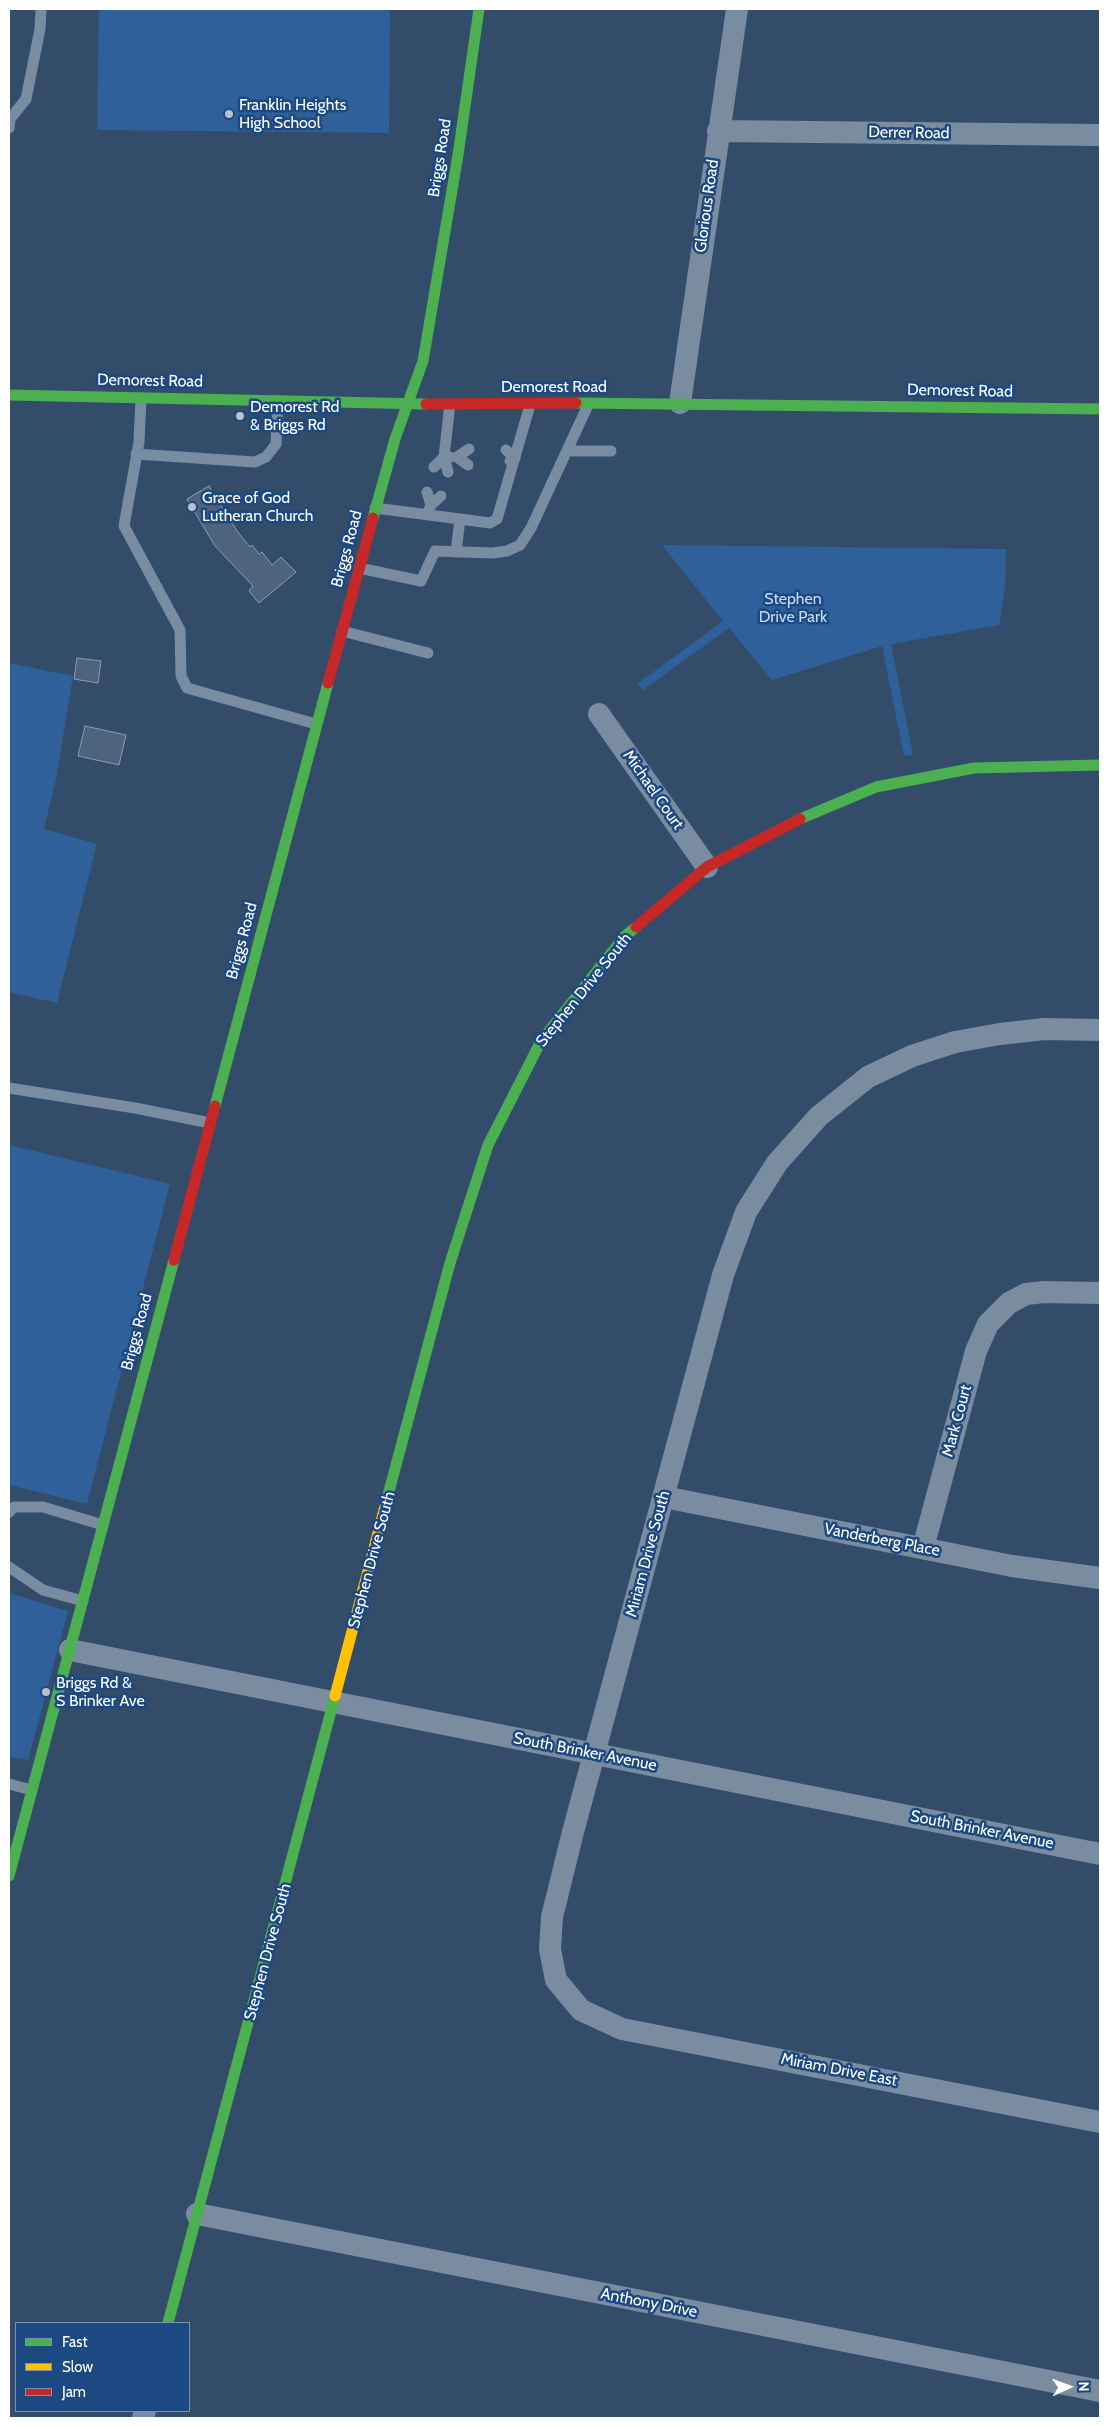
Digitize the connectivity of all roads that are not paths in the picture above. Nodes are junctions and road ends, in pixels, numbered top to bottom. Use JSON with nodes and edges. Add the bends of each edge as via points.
{"nodes":[{"id":1,"x":41,"y":9,"type":"edge"},
{"id":2,"x":478,"y":9,"type":"edge"},
{"id":3,"x":737,"y":9,"type":"edge"},
{"id":4,"x":9,"y":122,"type":"edge"},
{"id":5,"x":718,"y":131,"type":"junction"},
{"id":6,"x":1100,"y":135,"type":"edge"},
{"id":7,"x":9,"y":394,"type":"edge"},
{"id":8,"x":141,"y":396,"type":"junction"},
{"id":9,"x":278,"y":399,"type":"junction"},
{"id":10,"x":407,"y":402,"type":"junction"},
{"id":11,"x":530,"y":403,"type":"junction"},
{"id":12,"x":589,"y":403,"type":"junction"},
{"id":13,"x":680,"y":403,"type":"junction"},
{"id":14,"x":450,"y":404,"type":"junction"},
{"id":15,"x":1100,"y":409,"type":"edge"},
{"id":16,"x":469,"y":449,"type":"dead end"},
{"id":17,"x":506,"y":450,"type":"dead end"},
{"id":18,"x":567,"y":451,"type":"junction"},
{"id":19,"x":612,"y":451,"type":"dead end"},
{"id":20,"x":136,"y":454,"type":"junction"},
{"id":21,"x":444,"y":457,"type":"junction"},
{"id":22,"x":457,"y":457,"type":"junction"},
{"id":23,"x":515,"y":458,"type":"junction"},
{"id":24,"x":468,"y":465,"type":"dead end"},
{"id":25,"x":505,"y":465,"type":"dead end"},
{"id":26,"x":434,"y":467,"type":"dead end"},
{"id":27,"x":448,"y":472,"type":"dead end"},
{"id":28,"x":427,"y":492,"type":"dead end"},
{"id":29,"x":441,"y":496,"type":"dead end"},
{"id":30,"x":375,"y":508,"type":"junction"},
{"id":31,"x":429,"y":510,"type":"junction"},
{"id":32,"x":460,"y":519,"type":"junction"},
{"id":33,"x":456,"y":552,"type":"junction"},
{"id":34,"x":359,"y":568,"type":"junction"},
{"id":35,"x":342,"y":631,"type":"junction"},
{"id":36,"x":428,"y":653,"type":"dead end"},
{"id":37,"x":599,"y":714,"type":"dead end"},
{"id":38,"x":316,"y":724,"type":"junction"},
{"id":39,"x":1100,"y":765,"type":"edge"},
{"id":40,"x":707,"y":867,"type":"junction"},
{"id":41,"x":1100,"y":1030,"type":"edge"},
{"id":42,"x":9,"y":1088,"type":"edge"},
{"id":43,"x":210,"y":1123,"type":"junction"},
{"id":44,"x":1100,"y":1293,"type":"edge"},
{"id":45,"x":664,"y":1498,"type":"junction"},
{"id":46,"x":9,"y":1512,"type":"edge"},
{"id":47,"x":103,"y":1525,"type":"junction"},
{"id":48,"x":923,"y":1548,"type":"junction"},
{"id":49,"x":9,"y":1567,"type":"edge"},
{"id":50,"x":1100,"y":1578,"type":"edge"},
{"id":51,"x":82,"y":1601,"type":"junction"},
{"id":52,"x":70,"y":1650,"type":"junction"},
{"id":53,"x":335,"y":1702,"type":"junction"},
{"id":54,"x":595,"y":1754,"type":"junction"},
{"id":55,"x":9,"y":1784,"type":"edge"},
{"id":56,"x":32,"y":1790,"type":"junction"},
{"id":57,"x":1100,"y":1854,"type":"edge"},
{"id":58,"x":9,"y":1876,"type":"edge"},
{"id":59,"x":581,"y":2010,"type":"joint"},
{"id":60,"x":1100,"y":2122,"type":"edge"},
{"id":61,"x":197,"y":2214,"type":"junction"},
{"id":62,"x":168,"y":2322,"type":"edge"},
{"id":63,"x":1100,"y":2391,"type":"edge"}],
"edges":[{"from":1,"to":4,"type":"lane","via":[[26,99]]},
{"from":2,"to":10,"type":"street","name":"Briggs Road","via":[[425,352]]},
{"from":3,"to":5,"type":"street","name":"Glorious Road"},
{"from":5,"to":6,"type":"street","name":"Derrer Road"},
{"from":5,"to":13,"type":"street","name":"Glorious Road"},
{"from":7,"to":8,"type":"street","name":"Demorest Road"},
{"from":8,"to":9,"type":"street","name":"Demorest Road"},
{"from":8,"to":20,"type":"lane"},
{"from":9,"to":10,"type":"street","name":"Demorest Road"},
{"from":9,"to":20,"type":"lane","via":[[276,444],[266,457],[255,462]]},
{"from":10,"to":14,"type":"street","name":"Demorest Road"},
{"from":10,"to":30,"type":"street","name":"Briggs Road"},
{"from":11,"to":12,"type":"street","name":"Demorest Road"},
{"from":11,"to":14,"type":"street","name":"Demorest Road"},
{"from":11,"to":23,"type":"lane"},
{"from":12,"to":13,"type":"street","name":"Demorest Road"},
{"from":12,"to":18,"type":"lane"},
{"from":13,"to":15,"type":"street","name":"Demorest Road"},
{"from":14,"to":21,"type":"lane"},
{"from":16,"to":22,"type":"lane"},
{"from":17,"to":23,"type":"lane"},
{"from":18,"to":19,"type":"lane"},
{"from":18,"to":33,"type":"lane","via":[[520,545],[492,553]]},
{"from":20,"to":38,"type":"lane","via":[[124,526],[180,630],[181,676],[187,688]]},
{"from":21,"to":22,"type":"lane"},
{"from":21,"to":26,"type":"lane"},
{"from":21,"to":27,"type":"lane"},
{"from":22,"to":24,"type":"lane"},
{"from":23,"to":25,"type":"lane"},
{"from":23,"to":32,"type":"lane","via":[[495,522]]},
{"from":28,"to":31,"type":"lane"},
{"from":29,"to":31,"type":"lane"},
{"from":30,"to":31,"type":"lane"},
{"from":30,"to":34,"type":"street","name":"Briggs Road"},
{"from":31,"to":32,"type":"lane"},
{"from":32,"to":33,"type":"lane"},
{"from":33,"to":34,"type":"lane","via":[[435,551],[421,581]]},
{"from":34,"to":35,"type":"street","name":"Briggs Road"},
{"from":35,"to":36,"type":"lane"},
{"from":35,"to":38,"type":"street","name":"Briggs Road"},
{"from":37,"to":40,"type":"street","name":"Michael Court"},
{"from":38,"to":43,"type":"street","name":"Briggs Road"},
{"from":39,"to":40,"type":"street","name":"Stephen Drive South","via":[[974,768],[876,787],[790,823]]},
{"from":40,"to":53,"type":"street","name":"Stephen Drive South","via":[[625,936],[540,1041],[488,1145],[450,1263]]},
{"from":41,"to":45,"type":"street","name":"Miriam Drive South","via":[[1044,1029],[954,1042],[912,1056],[868,1078],[819,1116],[777,1163],[746,1212],[723,1275]]},
{"from":42,"to":43,"type":"lane"},
{"from":43,"to":47,"type":"street","name":"Briggs Road"},
{"from":44,"to":48,"type":"street","name":"Mark Court","via":[[1026,1294],[1009,1303],[988,1324],[976,1351]]},
{"from":45,"to":48,"type":"street","name":"Vanderberg Place"},
{"from":45,"to":54,"type":"street","name":"Miriam Drive South"},
{"from":46,"to":47,"type":"lane","via":[[14,1507],[43,1506]]},
{"from":47,"to":51,"type":"street","name":"Briggs Road"},
{"from":48,"to":50,"type":"street","name":"Vanderberg Place","via":[[1012,1566]]},
{"from":49,"to":51,"type":"lane","via":[[43,1590]]},
{"from":51,"to":52,"type":"street","name":"Briggs Road"},
{"from":52,"to":53,"type":"street","name":"South Brinker Avenue"},
{"from":52,"to":56,"type":"street","name":"Briggs Road"},
{"from":53,"to":54,"type":"street","name":"South Brinker Avenue"},
{"from":53,"to":61,"type":"street","name":"Stephen Drive South"},
{"from":54,"to":57,"type":"street","name":"South Brinker Avenue"},
{"from":54,"to":59,"type":"street","name":"Miriam Drive South","via":[[552,1918],[550,1949],[556,1980]]},
{"from":55,"to":56,"type":"lane"},
{"from":56,"to":58,"type":"street","name":"Briggs Road"},
{"from":59,"to":60,"type":"street","name":"Miriam Drive East","via":[[622,2029]]},
{"from":61,"to":62,"type":"street","name":"Stephen Drive South"},
{"from":61,"to":63,"type":"street","name":"Anthony Drive"}]}
